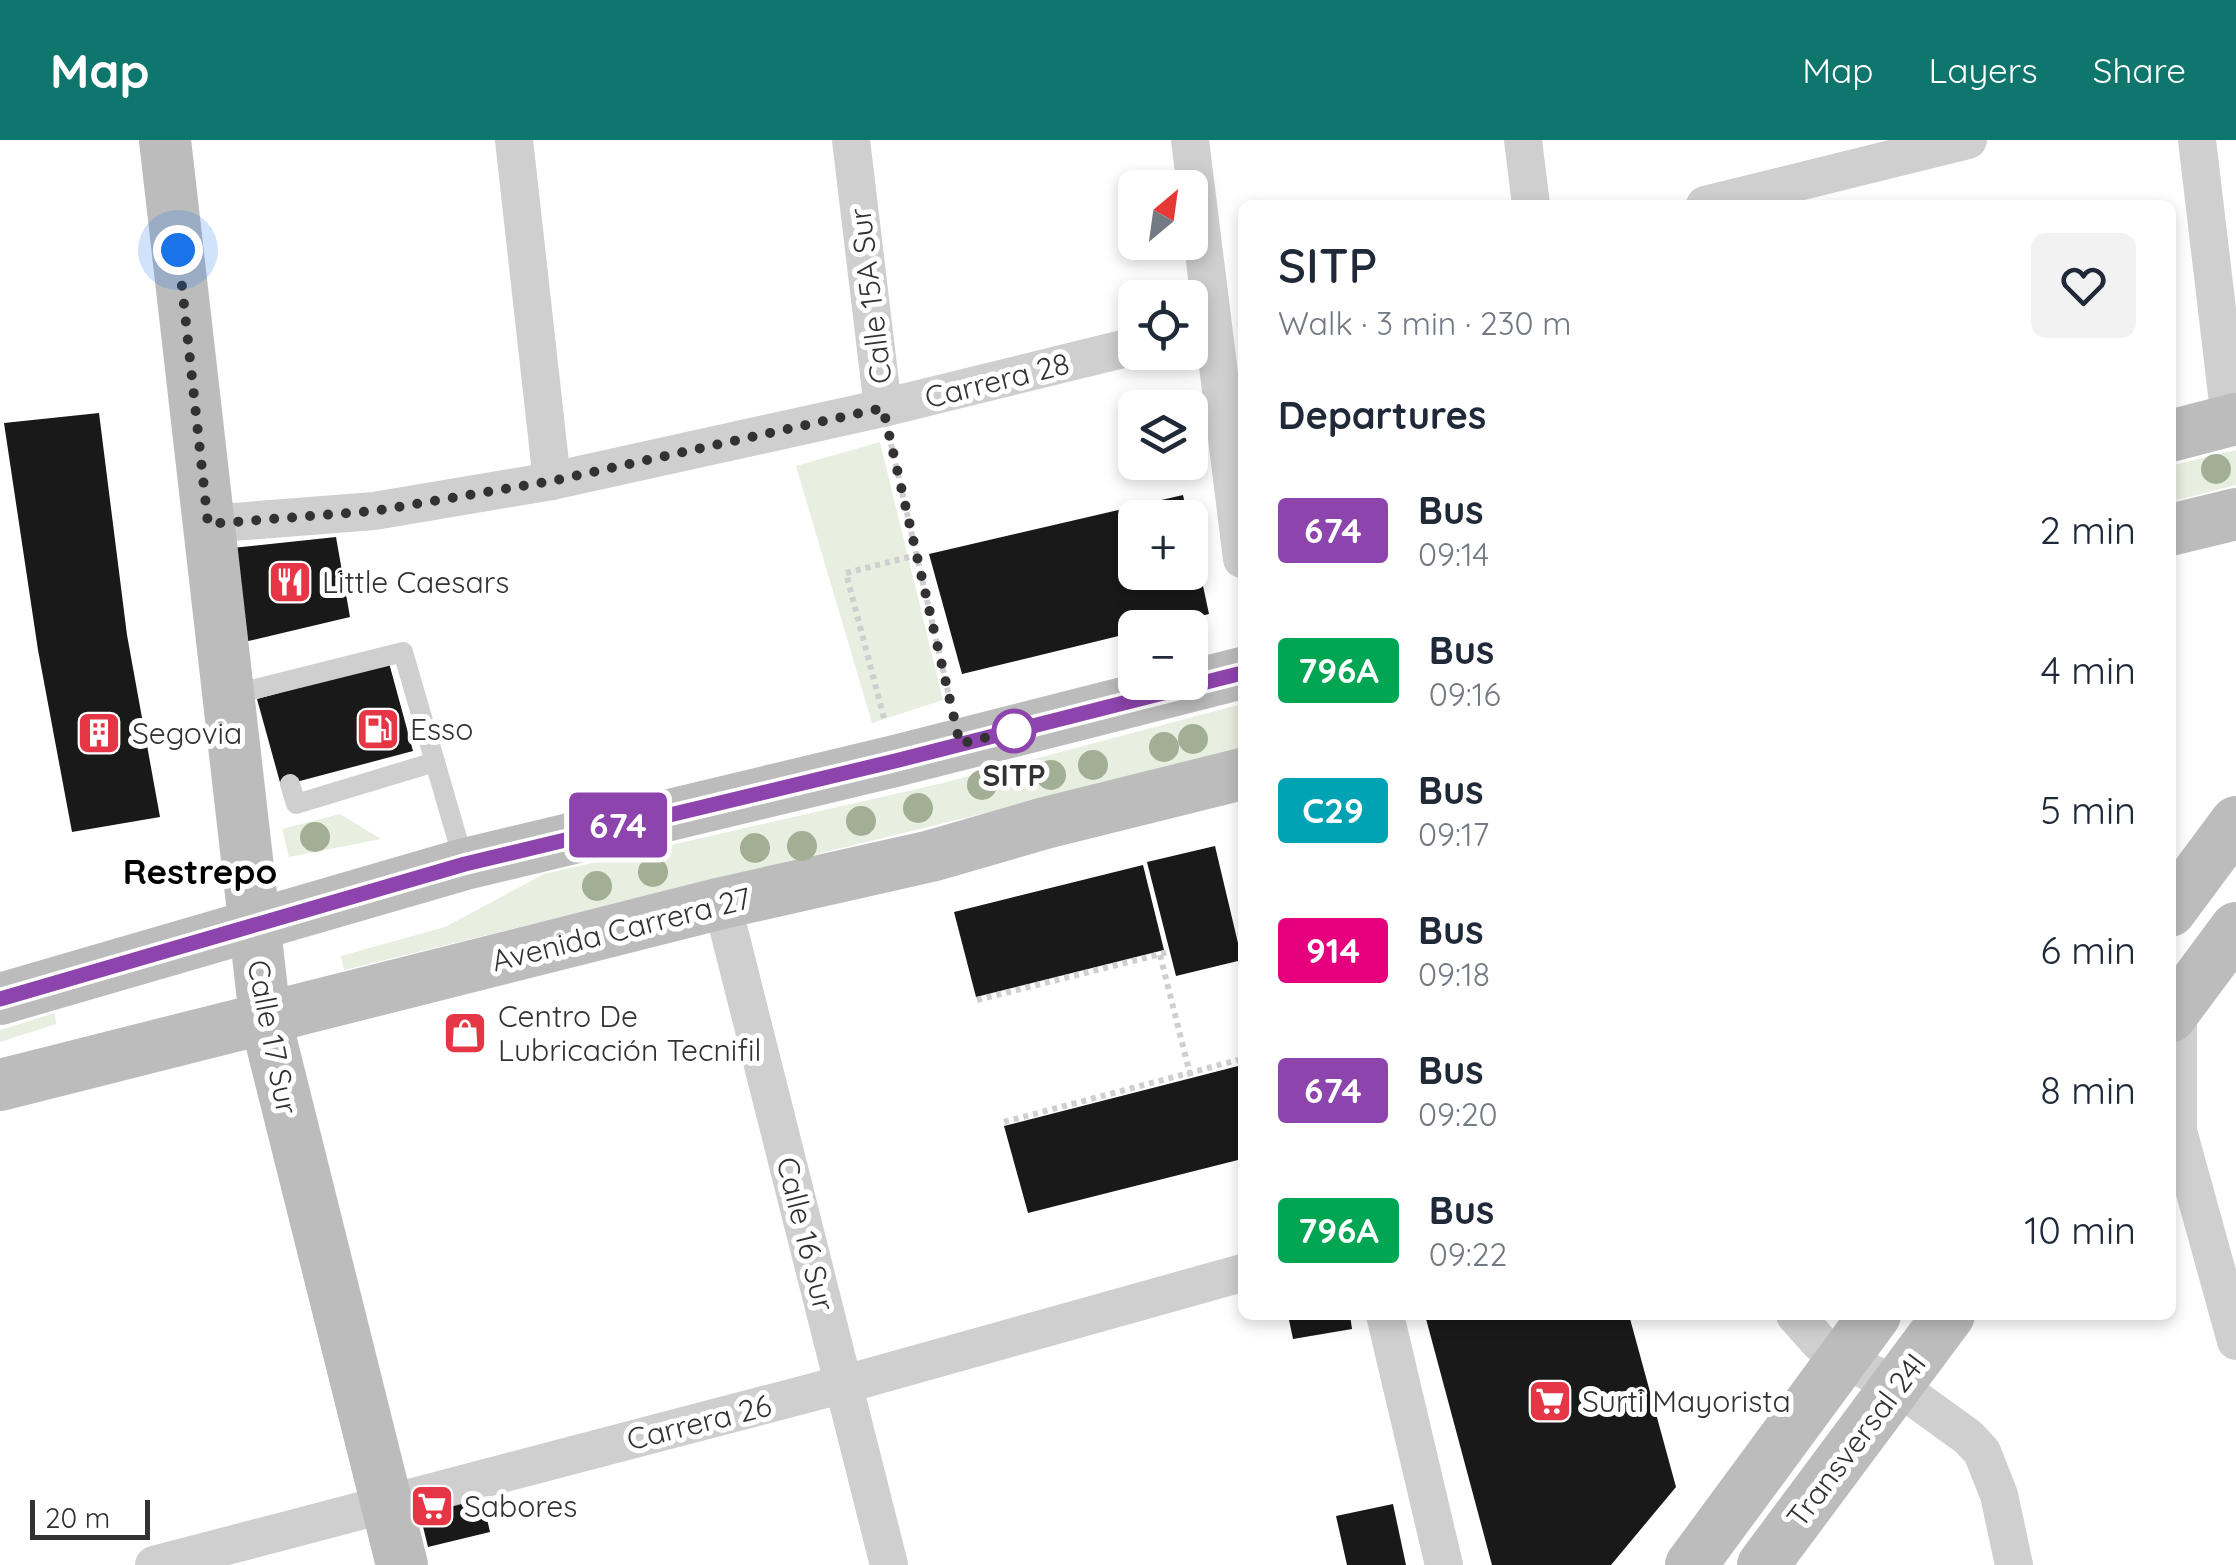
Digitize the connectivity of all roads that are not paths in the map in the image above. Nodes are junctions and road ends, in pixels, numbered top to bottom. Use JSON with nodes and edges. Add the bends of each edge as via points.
{"nodes":[{"id":1,"x":166,"y":140,"type":"edge"},
{"id":2,"x":514,"y":140,"type":"edge"},
{"id":3,"x":851,"y":140,"type":"edge"},
{"id":4,"x":1190,"y":140,"type":"edge"},
{"id":5,"x":1522,"y":140,"type":"edge"},
{"id":6,"x":1968,"y":140,"type":"edge"},
{"id":7,"x":2197,"y":140,"type":"edge"},
{"id":8,"x":1861,"y":153,"type":"edge"},
{"id":9,"x":1530,"y":200,"type":"edge"},
{"id":10,"x":1720,"y":200,"type":"edge"},
{"id":11,"x":1215,"y":326,"type":"edge"},
{"id":12,"x":1118,"y":350,"type":"edge"},
{"id":13,"x":883,"y":408,"type":"junction"},
{"id":14,"x":2233,"y":420,"type":"edge"},
{"id":15,"x":2176,"y":434,"type":"edge"},
{"id":16,"x":552,"y":481,"type":"junction"},
{"id":17,"x":2236,"y":514,"type":"edge"},
{"id":18,"x":208,"y":524,"type":"junction"},
{"id":19,"x":1238,"y":524,"type":"edge"},
{"id":20,"x":2176,"y":529,"type":"edge"},
{"id":21,"x":1238,"y":673,"type":"edge"},
{"id":22,"x":251,"y":694,"type":"junction"},
{"id":23,"x":434,"y":762,"type":"junction"},
{"id":24,"x":1238,"y":775,"type":"edge"},
{"id":25,"x":290,"y":784,"type":"dead end"},
{"id":26,"x":2236,"y":822,"type":"edge"},
{"id":27,"x":465,"y":864,"type":"junction"},
{"id":28,"x":722,"y":903,"type":"junction"},
{"id":29,"x":2176,"y":903,"type":"edge"},
{"id":30,"x":253,"y":926,"type":"junction"},
{"id":31,"x":2236,"y":928,"type":"edge"},
{"id":32,"x":2176,"y":996,"type":"edge"},
{"id":33,"x":0,"y":1000,"type":"edge"},
{"id":34,"x":265,"y":1017,"type":"junction"},
{"id":35,"x":0,"y":1085,"type":"edge"},
{"id":36,"x":2176,"y":1136,"type":"edge"},
{"id":37,"x":1238,"y":1274,"type":"edge"},
{"id":38,"x":1386,"y":1320,"type":"edge"},
{"id":39,"x":1800,"y":1320,"type":"edge"},
{"id":40,"x":1871,"y":1320,"type":"edge"},
{"id":41,"x":1944,"y":1320,"type":"edge"},
{"id":42,"x":2236,"y":1341,"type":"edge"},
{"id":43,"x":1842,"y":1360,"type":"junction"},
{"id":44,"x":844,"y":1384,"type":"junction"},
{"id":45,"x":1896,"y":1386,"type":"junction"},
{"id":46,"x":385,"y":1502,"type":"junction"},
{"id":47,"x":154,"y":1565,"type":"edge"},
{"id":48,"x":402,"y":1565,"type":"edge"},
{"id":49,"x":889,"y":1565,"type":"edge"},
{"id":50,"x":1444,"y":1565,"type":"edge"},
{"id":51,"x":1691,"y":1565,"type":"edge"},
{"id":52,"x":1763,"y":1565,"type":"edge"},
{"id":53,"x":2014,"y":1565,"type":"edge"}],
"edges":[{"from":1,"to":18,"type":"main road","name":"Calle 17 Sur"},
{"from":2,"to":16,"type":"street"},
{"from":3,"to":13,"type":"street","name":"Calle 15A Sur"},
{"from":4,"to":11,"type":"street"},
{"from":5,"to":9,"type":"street"},
{"from":6,"to":8,"type":"street"},
{"from":7,"to":14,"type":"street"},
{"from":8,"to":10,"type":"street"},
{"from":11,"to":19,"type":"street"},
{"from":12,"to":13,"type":"street","name":"Carrera 28"},
{"from":13,"to":16,"type":"street","name":"Carrera 28"},
{"from":14,"to":15,"type":"main road"},
{"from":16,"to":18,"type":"street","name":"Carrera 28","via":[[374,511]]},
{"from":17,"to":20,"type":"main road"},
{"from":18,"to":22,"type":"main road","name":"Calle 17 Sur"},
{"from":21,"to":27,"type":"main road"},
{"from":22,"to":23,"type":"lane","via":[[403,652]]},
{"from":22,"to":30,"type":"main road","name":"Calle 17 Sur"},
{"from":23,"to":25,"type":"lane","via":[[296,804]]},
{"from":23,"to":27,"type":"lane"},
{"from":24,"to":28,"type":"main road","name":"Avenida Carrera 27"},
{"from":26,"to":29,"type":"main road"},
{"from":27,"to":30,"type":"main road"},
{"from":28,"to":34,"type":"main road","name":"Avenida Carrera 27"},
{"from":28,"to":44,"type":"street","name":"Calle 16 Sur"},
{"from":30,"to":33,"type":"main road"},
{"from":30,"to":34,"type":"main road","name":"Calle 17 Sur"},
{"from":31,"to":32,"type":"main road"},
{"from":34,"to":35,"type":"main road","name":"Avenida Carrera 27"},
{"from":34,"to":46,"type":"main road","name":"Calle 17 Sur"},
{"from":36,"to":42,"type":"street"},
{"from":37,"to":44,"type":"street","name":"Carrera 26"},
{"from":38,"to":50,"type":"street"},
{"from":39,"to":43,"type":"street"},
{"from":40,"to":43,"type":"main road","name":"Transversal 24I"},
{"from":41,"to":45,"type":"main road","name":"Transversal 24I"},
{"from":43,"to":45,"type":"street"},
{"from":43,"to":51,"type":"main road","name":"Transversal 24I"},
{"from":44,"to":46,"type":"street","name":"Carrera 26"},
{"from":44,"to":49,"type":"street","name":"Calle 16 Sur"},
{"from":45,"to":52,"type":"main road","name":"Transversal 24I"},
{"from":45,"to":53,"type":"street","via":[[1982,1452]]},
{"from":46,"to":47,"type":"street","name":"Carrera 26"},
{"from":46,"to":48,"type":"main road","name":"Calle 17 Sur"}]}
